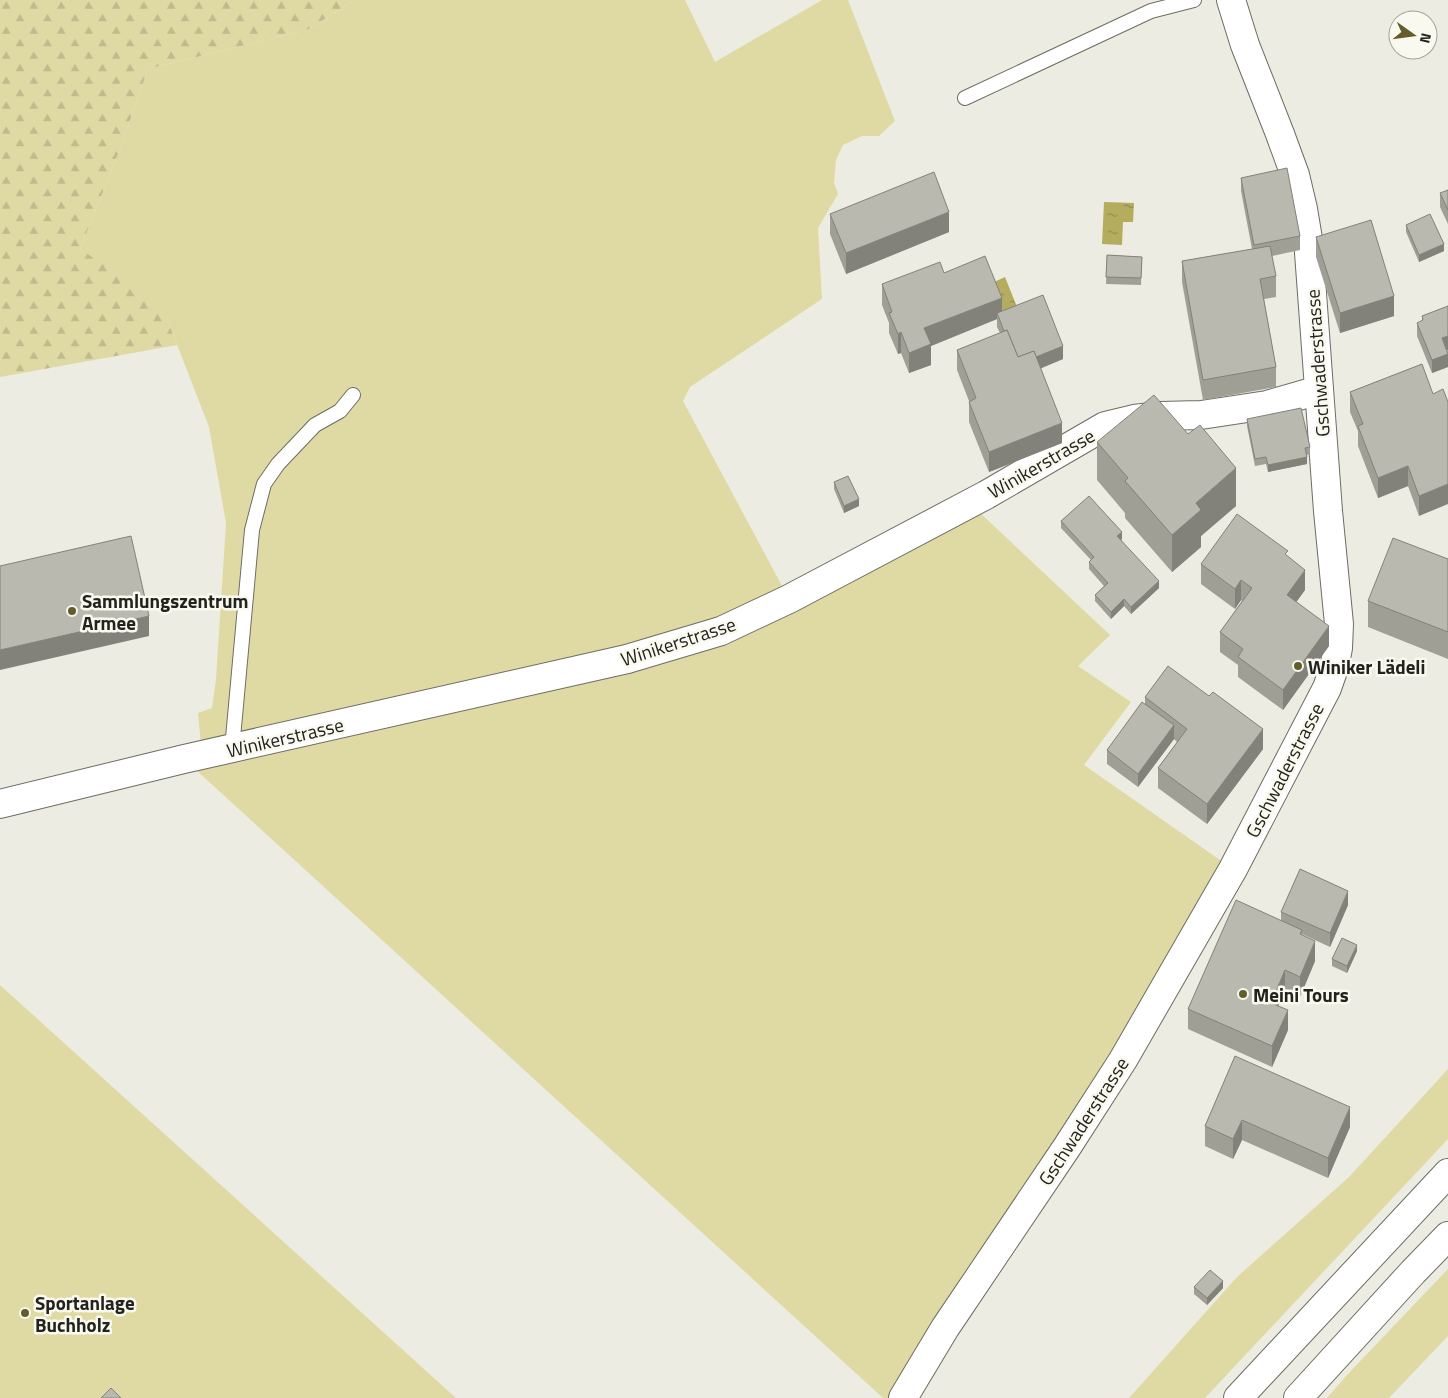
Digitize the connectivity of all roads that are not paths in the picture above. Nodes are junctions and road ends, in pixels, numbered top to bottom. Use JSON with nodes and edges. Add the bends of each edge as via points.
{"nodes":[{"id":1,"x":1194,"y":0,"type":"edge"},
{"id":2,"x":1231,"y":0,"type":"edge"},
{"id":3,"x":965,"y":98,"type":"dead end"},
{"id":4,"x":1319,"y":390,"type":"junction"},
{"id":5,"x":353,"y":395,"type":"dead end"},
{"id":6,"x":232,"y":748,"type":"junction"},
{"id":7,"x":0,"y":804,"type":"edge"},
{"id":8,"x":1448,"y":1173,"type":"edge"},
{"id":9,"x":1448,"y":1236,"type":"edge"},
{"id":10,"x":903,"y":1398,"type":"edge"},
{"id":11,"x":1238,"y":1398,"type":"edge"},
{"id":12,"x":1298,"y":1398,"type":"edge"}],
"edges":[{"from":1,"to":3,"type":"lane","via":[[1151,12]]},
{"from":2,"to":4,"type":"main road","name":"Gschwaderstrasse","via":[[1295,175],[1303,209]]},
{"from":4,"to":6,"type":"main road","name":"Winikerstrasse","via":[[1266,406],[1201,415],[1134,419],[1105,426],[986,495],[789,599],[721,631],[627,659]]},
{"from":4,"to":10,"type":"main road","name":"Gschwaderstrasse","via":[[1339,624],[1338,648],[1327,688],[1233,869],[1124,1060],[945,1328]]},
{"from":5,"to":6,"type":"lane","via":[[340,411],[315,425],[264,484],[252,530]]},
{"from":6,"to":7,"type":"main road","name":"Winikerstrasse"},
{"from":8,"to":11,"type":"main road"},
{"from":9,"to":12,"type":"main road"}]}
